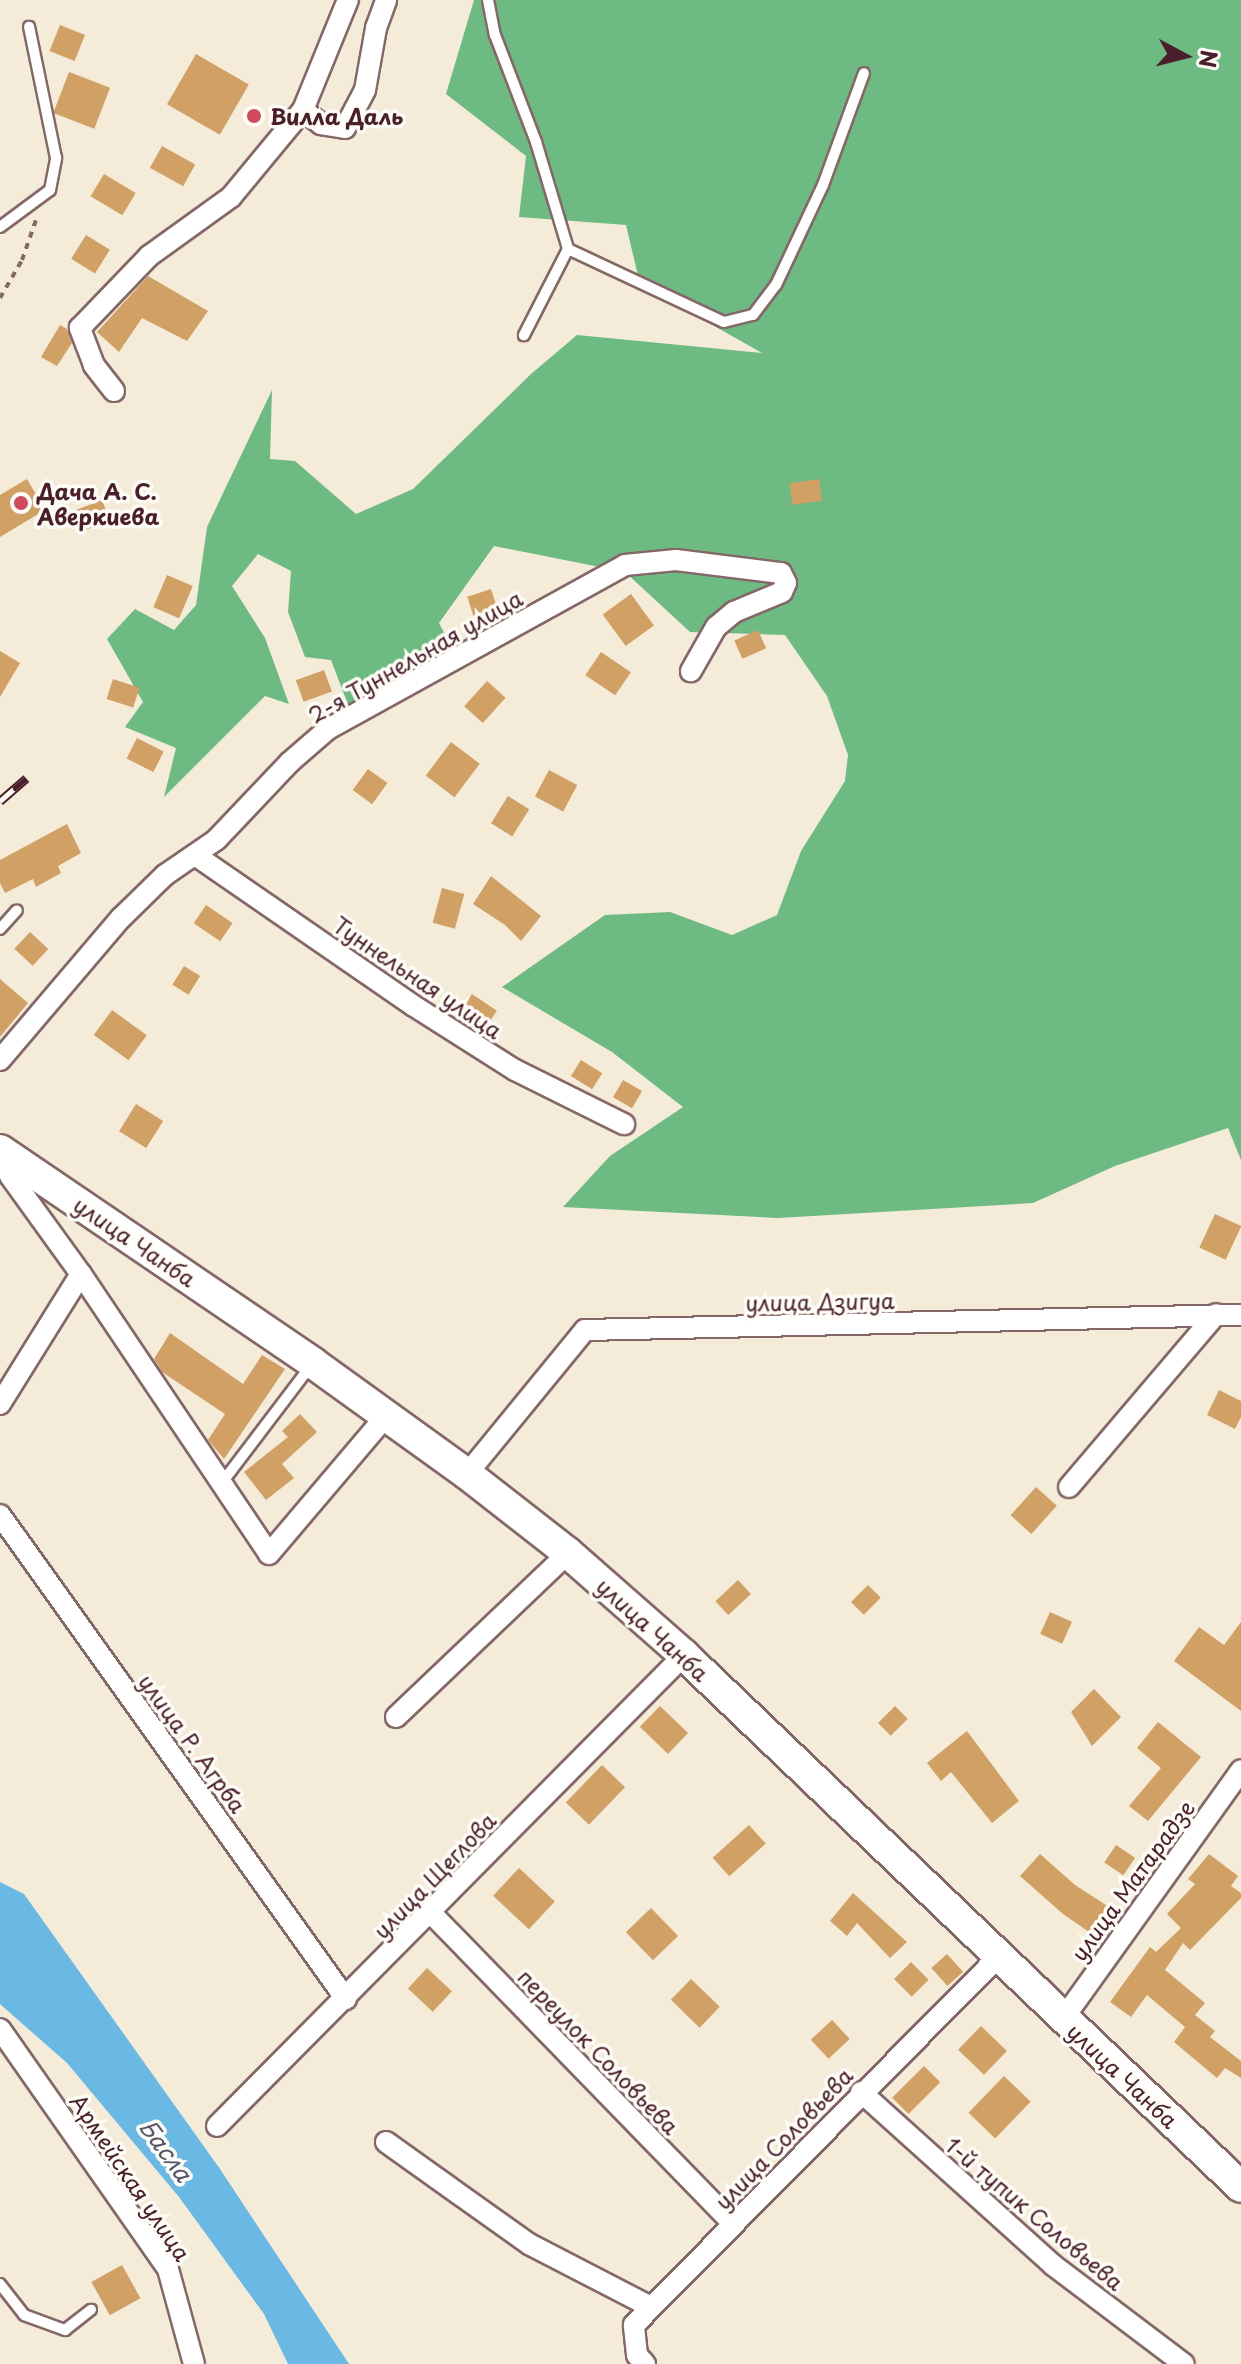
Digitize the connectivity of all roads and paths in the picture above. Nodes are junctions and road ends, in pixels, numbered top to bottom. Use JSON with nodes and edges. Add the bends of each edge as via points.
{"nodes":[{"id":1,"x":348,"y":0,"type":"edge"},
{"id":2,"x":386,"y":0,"type":"edge"},
{"id":3,"x":488,"y":0,"type":"edge"},
{"id":4,"x":29,"y":27,"type":"dead end"},
{"id":5,"x":864,"y":73,"type":"dead end"},
{"id":6,"x":303,"y":110,"type":"junction"},
{"id":7,"x":50,"y":190,"type":"junction"},
{"id":8,"x":0,"y":227,"type":"edge"},
{"id":9,"x":568,"y":249,"type":"junction"},
{"id":10,"x":0,"y":298,"type":"edge"},
{"id":11,"x":524,"y":335,"type":"dead end"},
{"id":12,"x":114,"y":391,"type":"dead end"},
{"id":13,"x":691,"y":671,"type":"dead end"},
{"id":14,"x":195,"y":855,"type":"junction"},
{"id":15,"x":17,"y":910,"type":"dead end"},
{"id":16,"x":0,"y":929,"type":"edge"},
{"id":17,"x":0,"y":1060,"type":"edge"},
{"id":18,"x":624,"y":1124,"type":"dead end"},
{"id":19,"x":9,"y":1167,"type":"edge"},
{"id":20,"x":81,"y":1274,"type":"junction"},
{"id":21,"x":1216,"y":1314,"type":"junction"},
{"id":22,"x":1241,"y":1315,"type":"edge"},
{"id":23,"x":313,"y":1363,"type":"junction"},
{"id":24,"x":0,"y":1404,"type":"edge"},
{"id":25,"x":386,"y":1416,"type":"junction"},
{"id":26,"x":467,"y":1474,"type":"junction"},
{"id":27,"x":221,"y":1484,"type":"junction"},
{"id":28,"x":1069,"y":1487,"type":"dead end"},
{"id":29,"x":0,"y":1515,"type":"edge"},
{"id":30,"x":568,"y":1553,"type":"junction"},
{"id":31,"x":684,"y":1655,"type":"junction"},
{"id":32,"x":396,"y":1717,"type":"dead end"},
{"id":33,"x":1241,"y":1770,"type":"edge"},
{"id":34,"x":431,"y":1913,"type":"junction"},
{"id":35,"x":999,"y":1956,"type":"junction"},
{"id":36,"x":346,"y":1999,"type":"junction"},
{"id":37,"x":1063,"y":2019,"type":"junction"},
{"id":38,"x":0,"y":2029,"type":"edge"},
{"id":39,"x":861,"y":2092,"type":"junction"},
{"id":40,"x":217,"y":2126,"type":"dead end"},
{"id":41,"x":386,"y":2142,"type":"dead end"},
{"id":42,"x":1241,"y":2187,"type":"edge"},
{"id":43,"x":733,"y":2224,"type":"junction"},
{"id":44,"x":0,"y":2284,"type":"edge"},
{"id":45,"x":651,"y":2307,"type":"junction"},
{"id":46,"x":91,"y":2310,"type":"dead end"},
{"id":47,"x":194,"y":2364,"type":"edge"},
{"id":48,"x":645,"y":2364,"type":"edge"},
{"id":49,"x":1184,"y":2364,"type":"edge"}],
"edges":[{"from":1,"to":6,"type":"street"},
{"from":2,"to":6,"type":"street","via":[[365,90],[345,128],[321,124]]},
{"from":3,"to":9,"type":"lane","via":[[495,35],[536,142]]},
{"from":4,"to":7,"type":"lane","via":[[56,158]]},
{"from":5,"to":9,"type":"lane","via":[[823,185],[776,285],[753,315],[724,322]]},
{"from":6,"to":12,"type":"street","via":[[231,197],[149,256],[80,328],[94,365]]},
{"from":7,"to":8,"type":"lane"},
{"from":7,"to":10,"type":"path"},
{"from":9,"to":11,"type":"lane"},
{"from":13,"to":14,"type":"street","name":"2-я Туннельная улица","via":[[716,627],[734,612],[782,592],[786,583],[781,573],[676,560],[625,565],[328,729]]},
{"from":14,"to":17,"type":"street","name":"2-я Туннельная улица","via":[[165,875],[121,918]]},
{"from":14,"to":18,"type":"street","name":"Туннельная улица","via":[[515,1070]]},
{"from":15,"to":16,"type":"lane"},
{"from":19,"to":20,"type":"street"},
{"from":19,"to":23,"type":"street","name":"улица Чанба"},
{"from":20,"to":24,"type":"street"},
{"from":20,"to":27,"type":"street"},
{"from":21,"to":22,"type":"street","name":"улица Дзигуа"},
{"from":21,"to":26,"type":"street","name":"улица Дзигуа","via":[[585,1330]]},
{"from":21,"to":28,"type":"street"},
{"from":23,"to":25,"type":"street","name":"улица Чанба"},
{"from":23,"to":27,"type":"lane"},
{"from":25,"to":26,"type":"street","name":"улица Чанба"},
{"from":25,"to":27,"type":"street","via":[[269,1554]]},
{"from":26,"to":30,"type":"street","name":"улица Чанба"},
{"from":29,"to":36,"type":"street","name":"улица Р. Агрба"},
{"from":30,"to":31,"type":"street","name":"улица Чанба"},
{"from":30,"to":32,"type":"street"},
{"from":31,"to":34,"type":"street","name":"улица Щеглова"},
{"from":31,"to":35,"type":"street","name":"улица Чанба"},
{"from":33,"to":37,"type":"street","name":"улица Матарадзе"},
{"from":34,"to":36,"type":"street","name":"улица Щеглова"},
{"from":34,"to":43,"type":"street","name":"переулок Соловьева"},
{"from":35,"to":37,"type":"street","name":"улица Чанба"},
{"from":35,"to":39,"type":"street","name":"улица Соловьева"},
{"from":36,"to":40,"type":"street","name":"улица Щеглова"},
{"from":37,"to":42,"type":"street","name":"улица Чанба"},
{"from":38,"to":47,"type":"street","name":"Армейская улица","via":[[168,2269]]},
{"from":39,"to":43,"type":"street","name":"улица Соловьева"},
{"from":39,"to":49,"type":"street","name":"1-й тупик Соловьева","via":[[1053,2265]]},
{"from":41,"to":45,"type":"street","via":[[529,2244]]},
{"from":43,"to":45,"type":"street","name":"улица Соловьева"},
{"from":44,"to":46,"type":"lane","via":[[24,2315],[65,2330]]},
{"from":45,"to":48,"type":"street","name":"улица Соловьева","via":[[634,2325],[637,2355]]}]}
